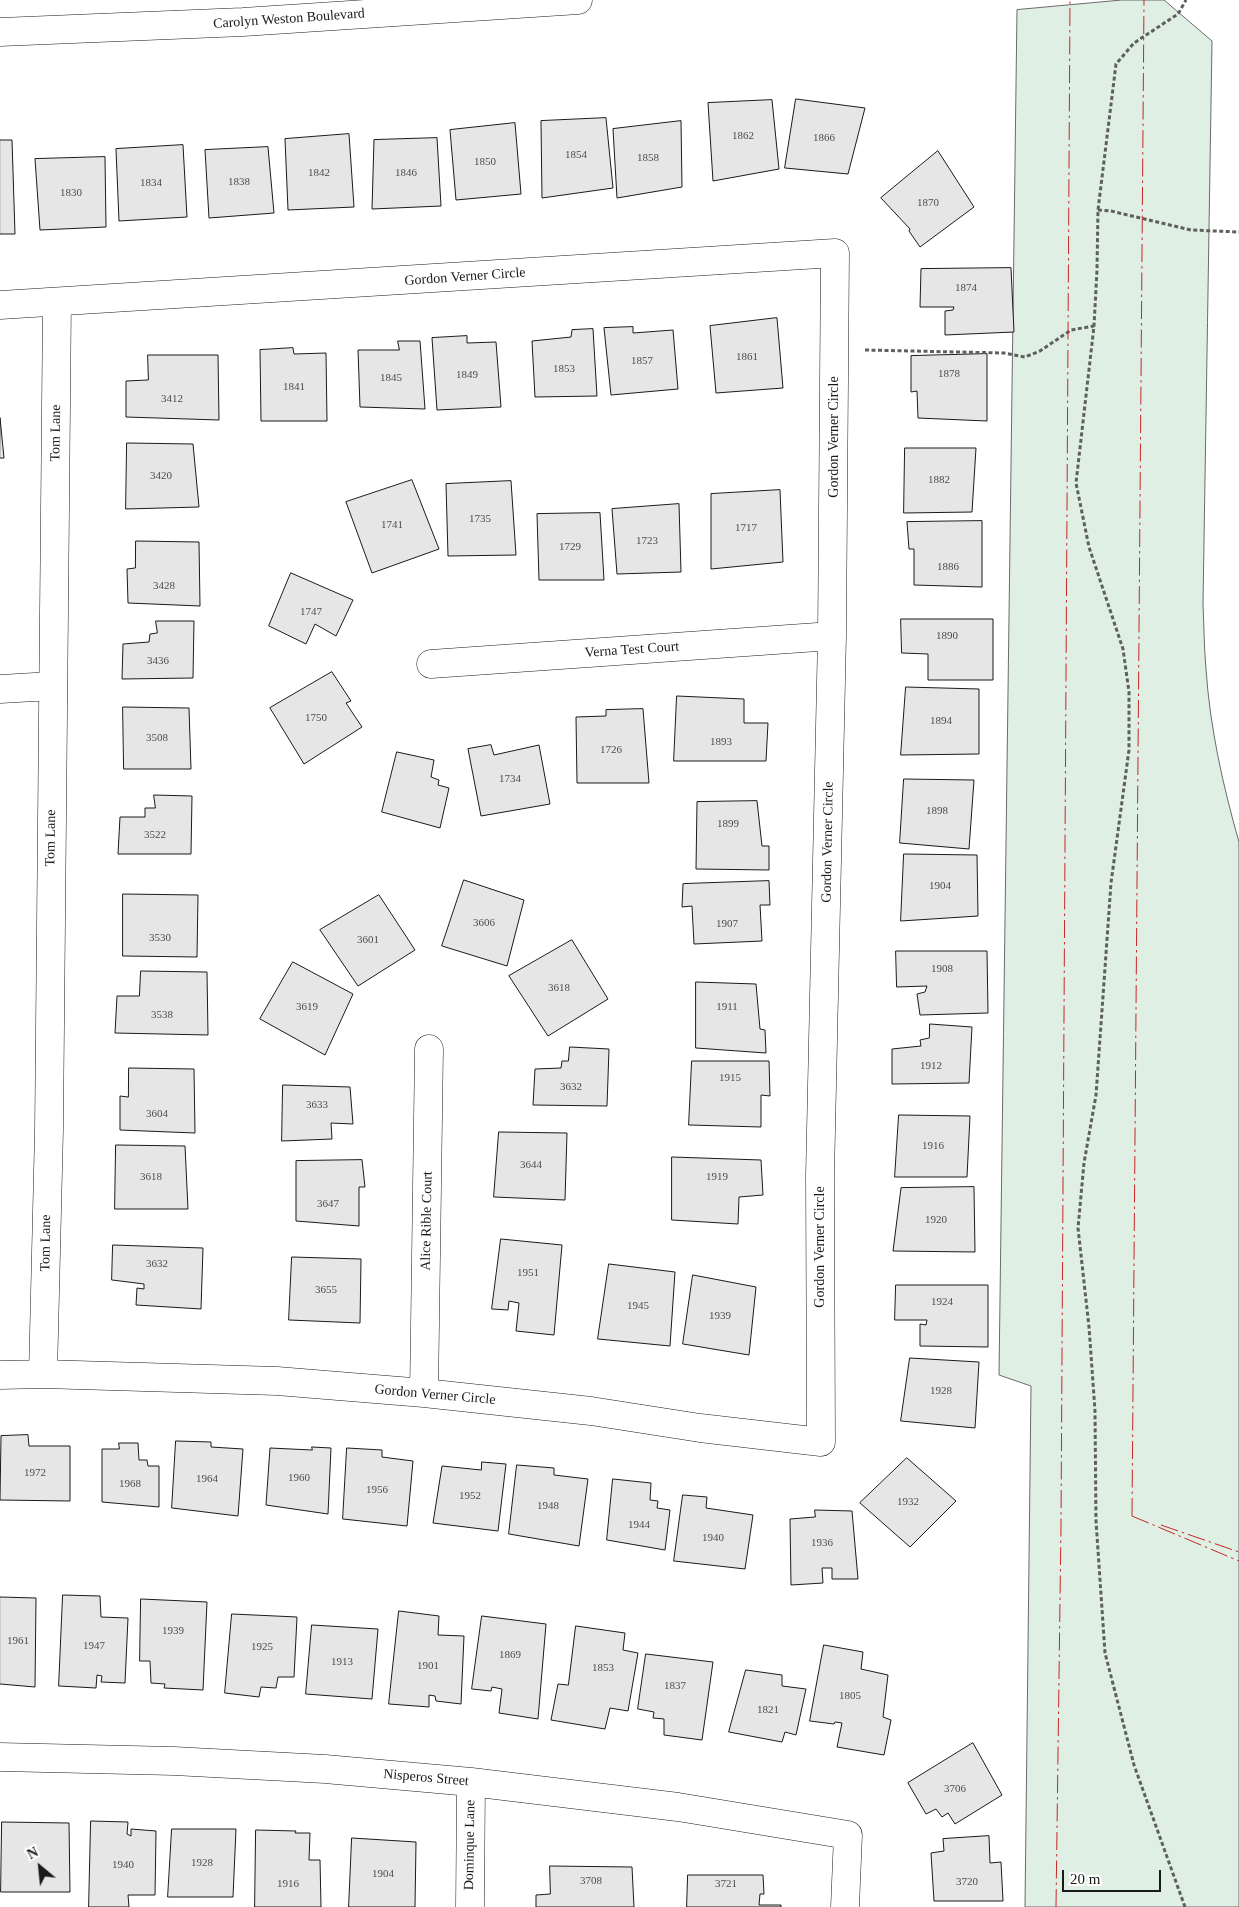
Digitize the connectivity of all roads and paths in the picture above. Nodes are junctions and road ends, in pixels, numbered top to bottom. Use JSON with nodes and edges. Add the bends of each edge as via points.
{"nodes":[{"id":1,"x":578,"y":0,"type":"edge"},
{"id":2,"x":1186,"y":0,"type":"edge"},
{"id":3,"x":291,"y":9,"type":"edge"},
{"id":4,"x":243,"y":11,"type":"edge"},
{"id":5,"x":0,"y":32,"type":"edge"},
{"id":6,"x":1098,"y":210,"type":"junction"},
{"id":7,"x":1239,"y":232,"type":"edge"},
{"id":8,"x":57,"y":302,"type":"junction"},
{"id":9,"x":0,"y":305,"type":"edge"},
{"id":10,"x":1094,"y":326,"type":"junction"},
{"id":11,"x":834,"y":349,"type":"junction"},
{"id":12,"x":832,"y":636,"type":"junction"},
{"id":13,"x":431,"y":664,"type":"dead end"},
{"id":14,"x":52,"y":686,"type":"junction"},
{"id":15,"x":0,"y":689,"type":"edge"},
{"id":16,"x":429,"y":1049,"type":"dead end"},
{"id":17,"x":43,"y":1374,"type":"junction"},
{"id":18,"x":0,"y":1375,"type":"edge"},
{"id":19,"x":424,"y":1393,"type":"junction"},
{"id":20,"x":0,"y":1757,"type":"edge"},
{"id":21,"x":471,"y":1782,"type":"junction"},
{"id":22,"x":470,"y":1907,"type":"edge"},
{"id":23,"x":845,"y":1907,"type":"edge"},
{"id":24,"x":1185,"y":1907,"type":"edge"}],
"edges":[{"from":1,"to":3,"type":"street","name":"Carolyn Weston Boulevard"},
{"from":2,"to":6,"type":"path","via":[[1178,14],[1134,43],[1116,64]]},
{"from":3,"to":4,"type":"street","name":"Carolyn Weston Boulevard"},
{"from":4,"to":5,"type":"street","name":"Carolyn Weston Boulevard"},
{"from":6,"to":7,"type":"path","via":[[1191,230]]},
{"from":6,"to":10,"type":"path"},
{"from":8,"to":9,"type":"street","name":"Gordon Verner Circle"},
{"from":8,"to":11,"type":"street","name":"Gordon Verner Circle","via":[[835,253]]},
{"from":8,"to":14,"type":"street","name":"Tom Lane"},
{"from":10,"to":11,"type":"path","via":[[1071,330],[1040,351],[1025,356]]},
{"from":10,"to":24,"type":"path","via":[[1076,482],[1089,547],[1123,649],[1129,692],[1129,750],[1111,883],[1096,1095],[1084,1163],[1078,1228],[1095,1411],[1096,1521],[1105,1653],[1134,1765]]},
{"from":11,"to":12,"type":"street","name":"Gordon Verner Circle"},
{"from":12,"to":13,"type":"street","name":"Verna Test Court"},
{"from":12,"to":19,"type":"street","name":"Gordon Verner Circle","via":[[820,1176],[821,1442],[591,1411]]},
{"from":14,"to":15,"type":"street"},
{"from":14,"to":17,"type":"street","name":"Tom Lane"},
{"from":16,"to":19,"type":"street","name":"Alice Rible Court"},
{"from":17,"to":18,"type":"street","name":"Gordon Verner Circle"},
{"from":17,"to":19,"type":"street","name":"Gordon Verner Circle","via":[[277,1381]]},
{"from":20,"to":21,"type":"street","name":"Nisperos Street","via":[[193,1762]]},
{"from":21,"to":22,"type":"street","name":"Dominque Lane"},
{"from":21,"to":23,"type":"street","name":"Nisperos Street","via":[[678,1807],[848,1836]]}]}
